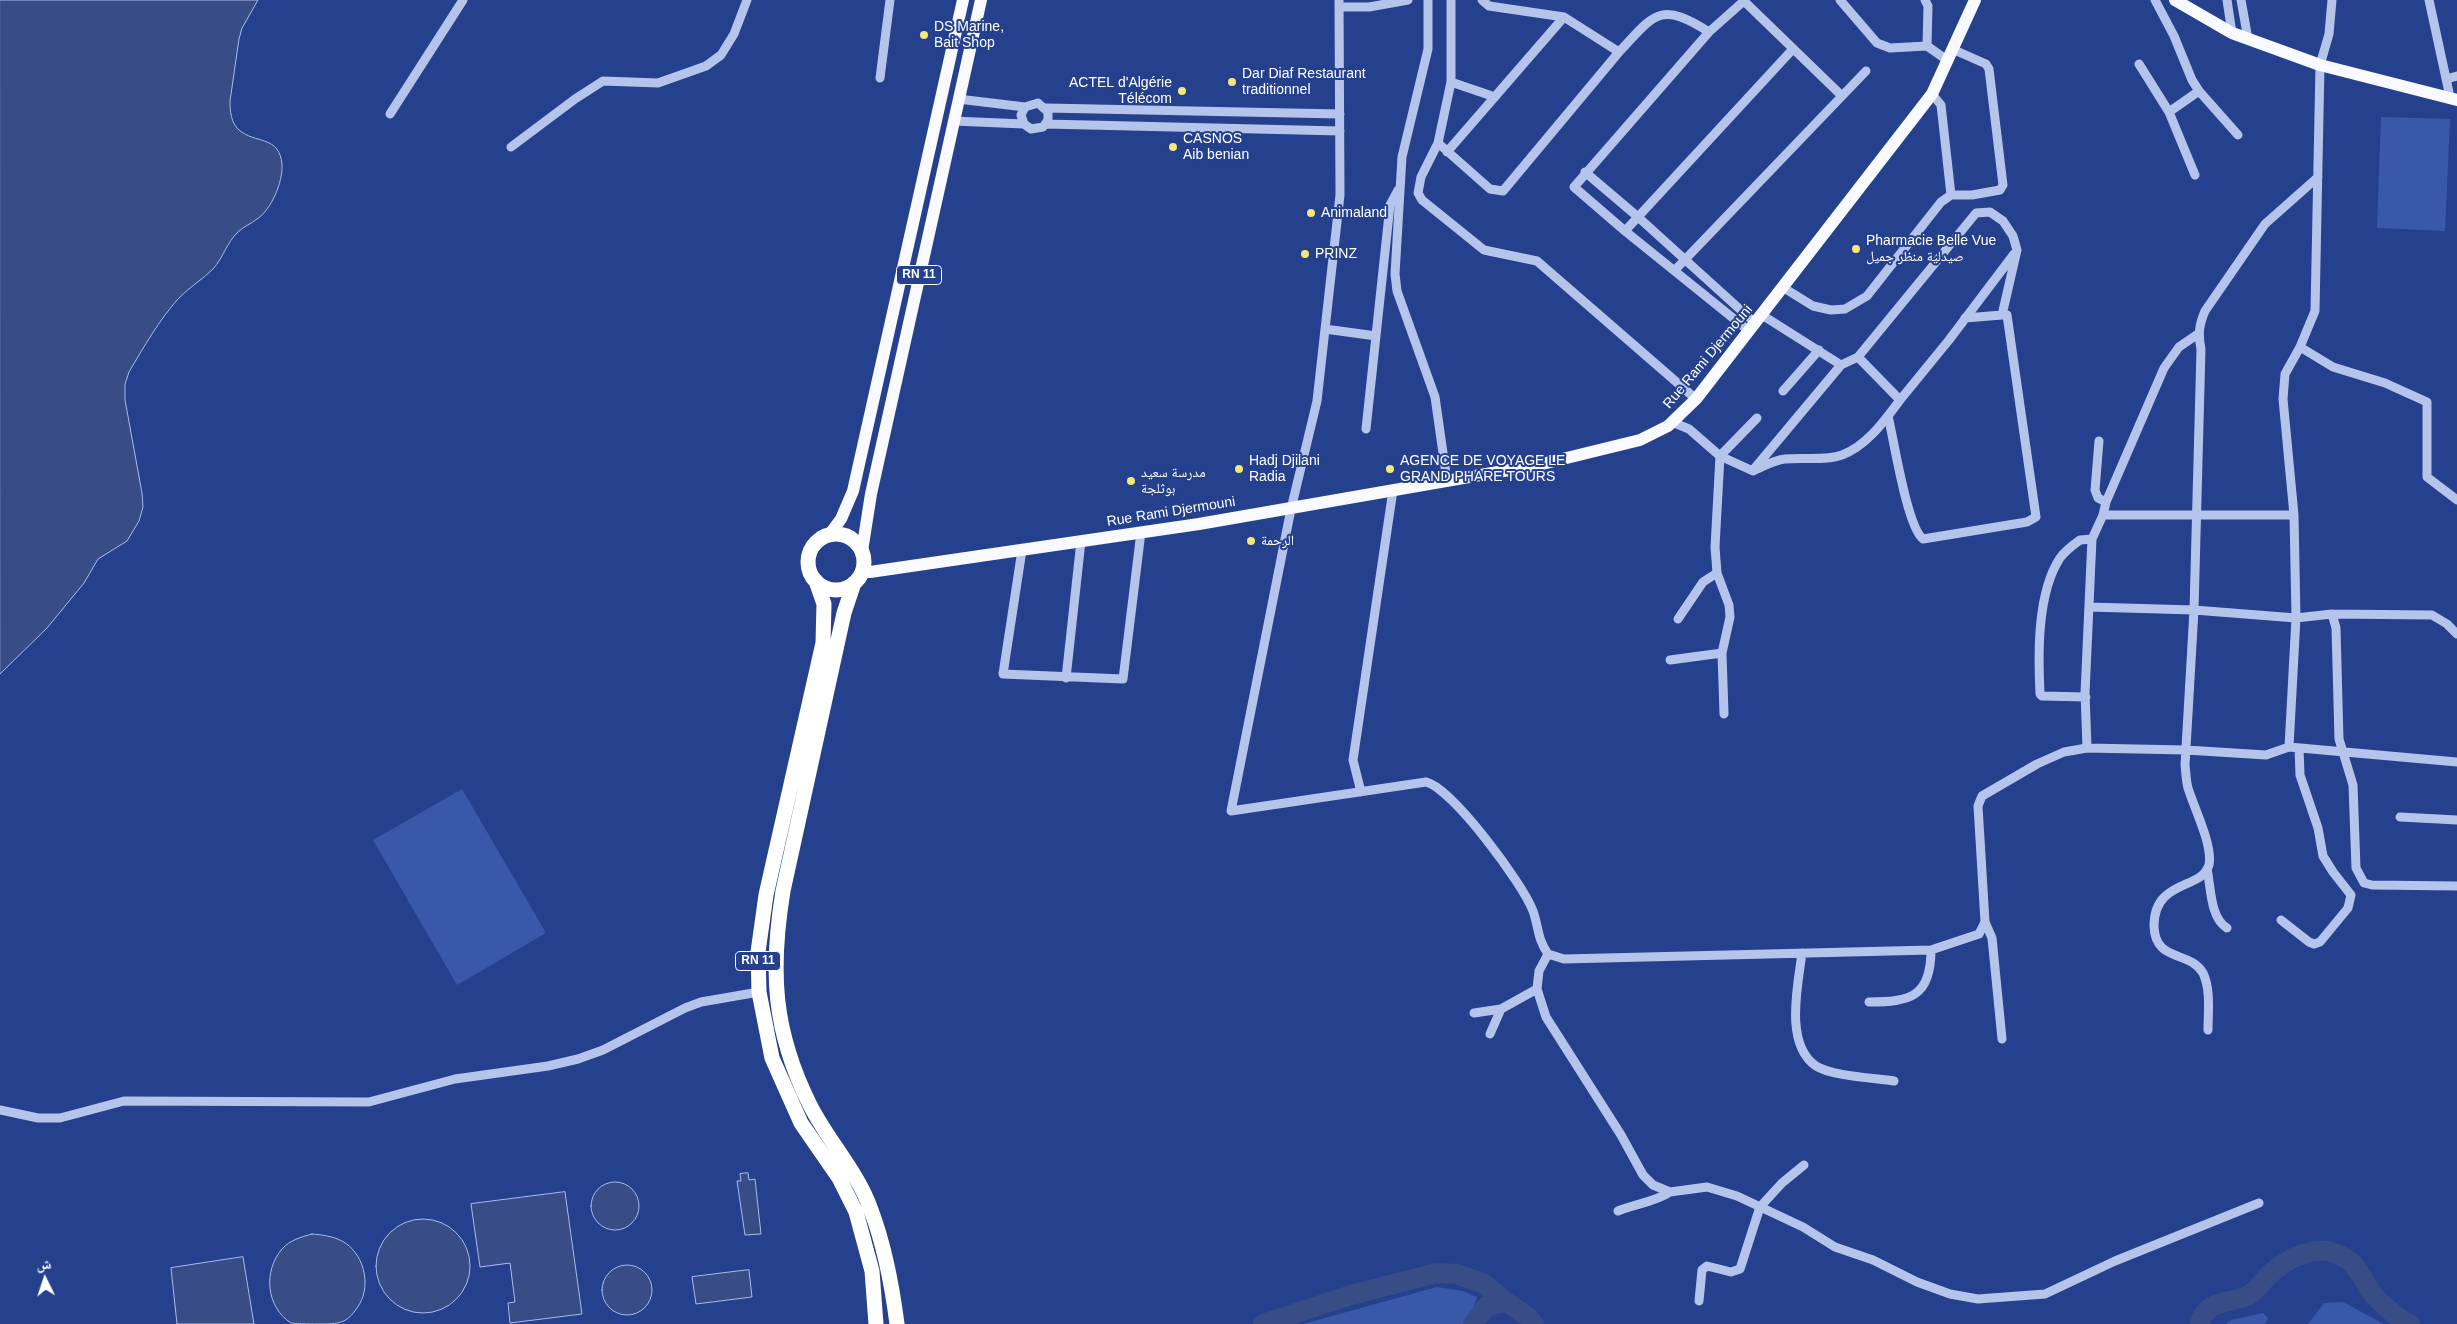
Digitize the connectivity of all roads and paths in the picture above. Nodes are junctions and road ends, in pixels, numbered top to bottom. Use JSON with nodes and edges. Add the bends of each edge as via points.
{"nodes":[{"id":1,"x":463,"y":0,"type":"edge"},
{"id":2,"x":747,"y":0,"type":"edge"},
{"id":3,"x":890,"y":0,"type":"edge"},
{"id":4,"x":963,"y":0,"type":"edge"},
{"id":5,"x":981,"y":0,"type":"edge"},
{"id":6,"x":1408,"y":0,"type":"edge"},
{"id":7,"x":1428,"y":0,"type":"edge"},
{"id":8,"x":1451,"y":0,"type":"edge"},
{"id":9,"x":1482,"y":0,"type":"edge"},
{"id":10,"x":1840,"y":0,"type":"edge"},
{"id":11,"x":1925,"y":0,"type":"edge"},
{"id":12,"x":1975,"y":0,"type":"edge"},
{"id":13,"x":2156,"y":0,"type":"edge"},
{"id":14,"x":2175,"y":0,"type":"edge"},
{"id":15,"x":2227,"y":0,"type":"edge"},
{"id":16,"x":2241,"y":0,"type":"edge"},
{"id":17,"x":2332,"y":0,"type":"edge"},
{"id":18,"x":2429,"y":0,"type":"edge"},
{"id":19,"x":1745,"y":1,"type":"edge"},
{"id":20,"x":1339,"y":4,"type":"edge"},
{"id":21,"x":1564,"y":17,"type":"junction"},
{"id":22,"x":1709,"y":32,"type":"junction"},
{"id":23,"x":2232,"y":33,"type":"junction"},
{"id":24,"x":2248,"y":39,"type":"junction"},
{"id":25,"x":1927,"y":46,"type":"junction"},
{"id":26,"x":1792,"y":50,"type":"junction"},
{"id":27,"x":1619,"y":52,"type":"junction"},
{"id":28,"x":1950,"y":55,"type":"junction"},
{"id":29,"x":2139,"y":64,"type":"dead end"},
{"id":30,"x":2320,"y":65,"type":"junction"},
{"id":31,"x":1866,"y":71,"type":"dead end"},
{"id":32,"x":2457,"y":76,"type":"edge"},
{"id":33,"x":880,"y":78,"type":"dead end"},
{"id":34,"x":2446,"y":79,"type":"junction"},
{"id":35,"x":1451,"y":82,"type":"junction"},
{"id":36,"x":2200,"y":91,"type":"junction"},
{"id":37,"x":1932,"y":94,"type":"junction"},
{"id":38,"x":1841,"y":96,"type":"junction"},
{"id":39,"x":1495,"y":97,"type":"junction"},
{"id":40,"x":958,"y":99,"type":"junction"},
{"id":41,"x":2454,"y":99,"type":"edge"},
{"id":42,"x":1026,"y":106,"type":"junction"},
{"id":43,"x":1046,"y":108,"type":"junction"},
{"id":44,"x":1223,"y":112,"type":"junction"},
{"id":45,"x":2169,"y":112,"type":"junction"},
{"id":46,"x":390,"y":114,"type":"dead end"},
{"id":47,"x":1340,"y":114,"type":"junction"},
{"id":48,"x":953,"y":121,"type":"junction"},
{"id":49,"x":1024,"y":124,"type":"junction"},
{"id":50,"x":1046,"y":124,"type":"junction"},
{"id":51,"x":1250,"y":128,"type":"junction"},
{"id":52,"x":1340,"y":130,"type":"junction"},
{"id":53,"x":2238,"y":135,"type":"dead end"},
{"id":54,"x":1438,"y":144,"type":"junction"},
{"id":55,"x":512,"y":147,"type":"dead end"},
{"id":56,"x":1448,"y":152,"type":"junction"},
{"id":57,"x":1585,"y":172,"type":"junction"},
{"id":58,"x":2196,"y":175,"type":"dead end"},
{"id":59,"x":2318,"y":177,"type":"junction"},
{"id":60,"x":1401,"y":186,"type":"junction"},
{"id":61,"x":1951,"y":195,"type":"junction"},
{"id":62,"x":1638,"y":217,"type":"junction"},
{"id":63,"x":1624,"y":231,"type":"junction"},
{"id":64,"x":2017,"y":250,"type":"junction"},
{"id":65,"x":1684,"y":260,"type":"junction"},
{"id":66,"x":1675,"y":270,"type":"junction"},
{"id":67,"x":1784,"y":288,"type":"junction"},
{"id":68,"x":2002,"y":315,"type":"junction"},
{"id":69,"x":1965,"y":318,"type":"junction"},
{"id":70,"x":1755,"y":323,"type":"junction"},
{"id":71,"x":1325,"y":329,"type":"junction"},
{"id":72,"x":2198,"y":334,"type":"junction"},
{"id":73,"x":1376,"y":336,"type":"junction"},
{"id":74,"x":2300,"y":347,"type":"junction"},
{"id":75,"x":1819,"y":350,"type":"junction"},
{"id":76,"x":1858,"y":357,"type":"junction"},
{"id":77,"x":1842,"y":365,"type":"junction"},
{"id":78,"x":1783,"y":391,"type":"dead end"},
{"id":79,"x":1696,"y":399,"type":"junction"},
{"id":80,"x":1900,"y":400,"type":"junction"},
{"id":81,"x":1888,"y":416,"type":"junction"},
{"id":82,"x":1757,"y":418,"type":"dead end"},
{"id":83,"x":1672,"y":422,"type":"junction"},
{"id":84,"x":1366,"y":429,"type":"dead end"},
{"id":85,"x":2099,"y":441,"type":"dead end"},
{"id":86,"x":1720,"y":456,"type":"junction"},
{"id":87,"x":1753,"y":471,"type":"junction"},
{"id":88,"x":1447,"y":481,"type":"junction"},
{"id":89,"x":1393,"y":490,"type":"junction"},
{"id":90,"x":2457,"y":500,"type":"edge"},
{"id":91,"x":2106,"y":502,"type":"junction"},
{"id":92,"x":1291,"y":509,"type":"junction"},
{"id":93,"x":2196,"y":514,"type":"junction"},
{"id":94,"x":2103,"y":515,"type":"junction"},
{"id":95,"x":2294,"y":515,"type":"junction"},
{"id":96,"x":1141,"y":532,"type":"junction"},
{"id":97,"x":829,"y":535,"type":"junction"},
{"id":98,"x":2092,"y":539,"type":"junction"},
{"id":99,"x":1081,"y":541,"type":"junction"},
{"id":100,"x":1022,"y":550,"type":"junction"},
{"id":101,"x":862,"y":551,"type":"junction"},
{"id":102,"x":1717,"y":574,"type":"junction"},
{"id":103,"x":859,"y":577,"type":"junction"},
{"id":104,"x":816,"y":581,"type":"junction"},
{"id":105,"x":2089,"y":607,"type":"junction"},
{"id":106,"x":2194,"y":610,"type":"junction"},
{"id":107,"x":2332,"y":614,"type":"junction"},
{"id":108,"x":2296,"y":618,"type":"junction"},
{"id":109,"x":1678,"y":619,"type":"dead end"},
{"id":110,"x":2457,"y":634,"type":"edge"},
{"id":111,"x":1722,"y":653,"type":"junction"},
{"id":112,"x":1670,"y":660,"type":"dead end"},
{"id":113,"x":1066,"y":678,"type":"junction"},
{"id":114,"x":2086,"y":697,"type":"junction"},
{"id":115,"x":1724,"y":714,"type":"dead end"},
{"id":116,"x":2087,"y":748,"type":"junction"},
{"id":117,"x":2294,"y":748,"type":"junction"},
{"id":118,"x":2186,"y":750,"type":"junction"},
{"id":119,"x":2342,"y":754,"type":"junction"},
{"id":120,"x":2457,"y":762,"type":"edge"},
{"id":121,"x":1361,"y":792,"type":"junction"},
{"id":122,"x":2400,"y":817,"type":"dead end"},
{"id":123,"x":2457,"y":820,"type":"edge"},
{"id":124,"x":2207,"y":869,"type":"junction"},
{"id":125,"x":2364,"y":883,"type":"junction"},
{"id":126,"x":2457,"y":886,"type":"edge"},
{"id":127,"x":2351,"y":895,"type":"junction"},
{"id":128,"x":2281,"y":920,"type":"dead end"},
{"id":129,"x":1985,"y":922,"type":"junction"},
{"id":130,"x":2227,"y":928,"type":"dead end"},
{"id":131,"x":1930,"y":950,"type":"junction"},
{"id":132,"x":1802,"y":953,"type":"junction"},
{"id":133,"x":1548,"y":954,"type":"junction"},
{"id":134,"x":1537,"y":989,"type":"junction"},
{"id":135,"x":759,"y":992,"type":"junction"},
{"id":136,"x":1869,"y":1002,"type":"dead end"},
{"id":137,"x":1501,"y":1009,"type":"junction"},
{"id":138,"x":1474,"y":1013,"type":"dead end"},
{"id":139,"x":2208,"y":1030,"type":"dead end"},
{"id":140,"x":1490,"y":1034,"type":"dead end"},
{"id":141,"x":2002,"y":1039,"type":"dead end"},
{"id":142,"x":1894,"y":1081,"type":"dead end"},
{"id":143,"x":0,"y":1110,"type":"edge"},
{"id":144,"x":1804,"y":1165,"type":"dead end"},
{"id":145,"x":1670,"y":1192,"type":"junction"},
{"id":146,"x":2259,"y":1203,"type":"dead end"},
{"id":147,"x":1760,"y":1207,"type":"junction"},
{"id":148,"x":1618,"y":1211,"type":"dead end"},
{"id":149,"x":1699,"y":1301,"type":"dead end"},
{"id":150,"x":876,"y":1324,"type":"edge"},
{"id":151,"x":897,"y":1324,"type":"edge"}],
"edges":[{"from":1,"to":46,"type":"street"},
{"from":2,"to":55,"type":"street","via":[[730,41],[721,55],[706,66],[658,83],[603,81]]},
{"from":3,"to":33,"type":"street"},
{"from":4,"to":97,"type":"main road","number":"RN 11","via":[[853,491],[841,519]]},
{"from":5,"to":40,"type":"main road","number":"RN 11"},
{"from":6,"to":20,"type":"street","via":[[1369,7]]},
{"from":7,"to":60,"type":"street","via":[[1428,49],[1402,157]]},
{"from":8,"to":35,"type":"street"},
{"from":9,"to":21,"type":"street","via":[[1489,6]]},
{"from":10,"to":25,"type":"street","via":[[1877,43],[1890,48]]},
{"from":11,"to":25,"type":"street","via":[[1928,6]]},
{"from":12,"to":28,"type":"main road","name":"Rue Rami Djermouni"},
{"from":13,"to":36,"type":"street"},
{"from":14,"to":23,"type":"main road"},
{"from":15,"to":23,"type":"street"},
{"from":16,"to":24,"type":"street"},
{"from":17,"to":30,"type":"street","via":[[2329,34]]},
{"from":18,"to":34,"type":"street"},
{"from":19,"to":22,"type":"street"},
{"from":19,"to":26,"type":"street"},
{"from":20,"to":47,"type":"street"},
{"from":21,"to":27,"type":"street"},
{"from":21,"to":39,"type":"street"},
{"from":22,"to":27,"type":"street","via":[[1672,13],[1654,15]]},
{"from":22,"to":57,"type":"street"},
{"from":23,"to":24,"type":"main road"},
{"from":24,"to":30,"type":"main road"},
{"from":25,"to":28,"type":"street"},
{"from":26,"to":38,"type":"street"},
{"from":26,"to":62,"type":"street"},
{"from":27,"to":56,"type":"street","via":[[1503,191],[1490,190]]},
{"from":28,"to":37,"type":"main road","name":"Rue Rami Djermouni"},
{"from":28,"to":61,"type":"street","via":[[1986,64],[1989,69],[2004,185],[2000,190]]},
{"from":29,"to":45,"type":"street"},
{"from":30,"to":41,"type":"main road"},
{"from":30,"to":59,"type":"street"},
{"from":31,"to":38,"type":"street"},
{"from":32,"to":34,"type":"street"},
{"from":34,"to":41,"type":"street"},
{"from":35,"to":39,"type":"street"},
{"from":35,"to":54,"type":"street"},
{"from":36,"to":45,"type":"street"},
{"from":36,"to":53,"type":"street"},
{"from":37,"to":61,"type":"street","via":[[1941,105]]},
{"from":37,"to":67,"type":"main road","name":"Rue Rami Djermouni"},
{"from":38,"to":65,"type":"street"},
{"from":39,"to":56,"type":"street"},
{"from":40,"to":42,"type":"street"},
{"from":40,"to":48,"type":"main road","number":"RN 11"},
{"from":42,"to":43,"type":"street","via":[[1034,103]]},
{"from":42,"to":49,"type":"street","via":[[1021,115]]},
{"from":43,"to":44,"type":"street"},
{"from":43,"to":50,"type":"street"},
{"from":44,"to":47,"type":"street"},
{"from":44,"to":51,"type":"street"},
{"from":45,"to":58,"type":"street"},
{"from":47,"to":52,"type":"street"},
{"from":48,"to":49,"type":"street"},
{"from":48,"to":101,"type":"main road","number":"RN 11","via":[[871,494]]},
{"from":49,"to":50,"type":"street","via":[[1035,130]]},
{"from":50,"to":51,"type":"street"},
{"from":51,"to":52,"type":"street"},
{"from":52,"to":71,"type":"street","via":[[1340,195]]},
{"from":54,"to":56,"type":"street"},
{"from":54,"to":79,"type":"street","via":[[1421,177],[1418,193],[1422,200],[1484,250],[1537,261]]},
{"from":57,"to":62,"type":"street"},
{"from":57,"to":63,"type":"street","via":[[1574,187]]},
{"from":59,"to":72,"type":"street","via":[[2265,224],[2205,311]]},
{"from":59,"to":74,"type":"street","via":[[2315,311]]},
{"from":60,"to":73,"type":"street","via":[[1390,205]]},
{"from":60,"to":88,"type":"street","via":[[1395,274],[1397,291],[1435,397]]},
{"from":61,"to":67,"type":"street","via":[[1941,202],[1867,296],[1845,309],[1813,306]]},
{"from":62,"to":63,"type":"street"},
{"from":62,"to":65,"type":"street"},
{"from":63,"to":66,"type":"street"},
{"from":64,"to":68,"type":"street"},
{"from":64,"to":69,"type":"street"},
{"from":64,"to":76,"type":"street","via":[[2003,221],[1990,212],[1976,213]]},
{"from":65,"to":66,"type":"street"},
{"from":65,"to":70,"type":"street"},
{"from":66,"to":70,"type":"street"},
{"from":67,"to":70,"type":"main road","name":"Rue Rami Djermouni"},
{"from":68,"to":69,"type":"street"},
{"from":68,"to":81,"type":"street","via":[[2007,315],[2036,517],[2033,520],[1923,539],[1917,535]]},
{"from":69,"to":80,"type":"street"},
{"from":70,"to":75,"type":"street"},
{"from":70,"to":79,"type":"main road","name":"Rue Rami Djermouni"},
{"from":71,"to":73,"type":"street"},
{"from":71,"to":92,"type":"street","via":[[1317,401]]},
{"from":72,"to":91,"type":"street","via":[[2179,347],[2164,368]]},
{"from":72,"to":93,"type":"street","via":[[2201,349]]},
{"from":73,"to":84,"type":"street"},
{"from":74,"to":90,"type":"street","via":[[2333,367],[2385,383],[2427,402],[2427,477]]},
{"from":74,"to":95,"type":"street","via":[[2285,374],[2283,399]]},
{"from":75,"to":77,"type":"street"},
{"from":75,"to":78,"type":"street"},
{"from":76,"to":77,"type":"street"},
{"from":76,"to":80,"type":"street"},
{"from":77,"to":87,"type":"street"},
{"from":79,"to":83,"type":"main road","name":"Rue Rami Djermouni"},
{"from":80,"to":81,"type":"street"},
{"from":81,"to":87,"type":"street","via":[[1855,449],[1840,455],[1782,459]]},
{"from":82,"to":86,"type":"street"},
{"from":83,"to":86,"type":"street","via":[[1689,428]]},
{"from":83,"to":88,"type":"main road","name":"Rue Rami Djermouni","via":[[1640,440],[1538,465]]},
{"from":85,"to":91,"type":"street","via":[[2095,490],[2098,498]]},
{"from":86,"to":87,"type":"street"},
{"from":86,"to":102,"type":"street","via":[[1715,548]]},
{"from":88,"to":89,"type":"main road","name":"Rue Rami Djermouni"},
{"from":89,"to":92,"type":"main road","name":"Rue Rami Djermouni"},
{"from":89,"to":121,"type":"street","via":[[1353,760]]},
{"from":91,"to":94,"type":"street"},
{"from":92,"to":96,"type":"main road","name":"Rue Rami Djermouni"},
{"from":92,"to":121,"type":"street","via":[[1231,812]]},
{"from":93,"to":94,"type":"street"},
{"from":93,"to":95,"type":"street"},
{"from":93,"to":106,"type":"street"},
{"from":94,"to":98,"type":"street"},
{"from":95,"to":108,"type":"street"},
{"from":96,"to":99,"type":"main road","name":"Rue Rami Djermouni"},
{"from":96,"to":113,"type":"street","via":[[1123,679]]},
{"from":97,"to":101,"type":"highway","via":[[849,537]]},
{"from":97,"to":104,"type":"highway","via":[[813,546],[809,554],[810,573]]},
{"from":98,"to":105,"type":"street"},
{"from":98,"to":114,"type":"street","via":[[2080,540],[2061,557],[2049,581],[2043,603],[2039,672],[2042,696]]},
{"from":99,"to":100,"type":"main road","name":"Rue Rami Djermouni"},
{"from":99,"to":113,"type":"street"},
{"from":100,"to":103,"type":"main road","name":"Rue Rami Djermouni","via":[[870,572]]},
{"from":100,"to":113,"type":"street","via":[[1003,674]]},
{"from":101,"to":103,"type":"highway","via":[[864,561]]},
{"from":102,"to":109,"type":"street","via":[[1703,582]]},
{"from":102,"to":111,"type":"street","via":[[1730,616]]},
{"from":103,"to":104,"type":"highway","via":[[839,590]]},
{"from":103,"to":151,"type":"highway","number":"RN 11","via":[[844,613],[782,891],[774,973],[788,1052],[810,1105],[871,1208],[890,1270]]},
{"from":104,"to":135,"type":"highway","number":"RN 11","via":[[824,604],[823,643],[766,895],[758,952]]},
{"from":105,"to":106,"type":"street"},
{"from":105,"to":114,"type":"street"},
{"from":106,"to":108,"type":"street"},
{"from":106,"to":118,"type":"street"},
{"from":107,"to":108,"type":"street"},
{"from":107,"to":110,"type":"street","via":[[2432,615]]},
{"from":107,"to":119,"type":"street","via":[[2336,628]]},
{"from":108,"to":117,"type":"street"},
{"from":111,"to":112,"type":"street"},
{"from":111,"to":115,"type":"street"},
{"from":114,"to":116,"type":"street"},
{"from":116,"to":118,"type":"street"},
{"from":116,"to":129,"type":"street","via":[[2064,752],[2037,764],[1982,796],[1978,806]]},
{"from":117,"to":118,"type":"street","via":[[2266,755]]},
{"from":117,"to":119,"type":"street"},
{"from":117,"to":127,"type":"street","via":[[2323,856]]},
{"from":118,"to":124,"type":"street","via":[[2184,765],[2207,846]]},
{"from":119,"to":120,"type":"street"},
{"from":119,"to":125,"type":"street","via":[[2352,785],[2356,868]]},
{"from":121,"to":133,"type":"street","via":[[1426,782],[1436,784],[1516,879],[1533,911],[1539,941]]},
{"from":122,"to":123,"type":"street"},
{"from":124,"to":130,"type":"street","via":[[2216,915]]},
{"from":124,"to":139,"type":"street","via":[[2201,876],[2163,898],[2156,908],[2154,926],[2156,941],[2162,949],[2198,967],[2203,974],[2207,985]]},
{"from":125,"to":126,"type":"street"},
{"from":125,"to":127,"type":"street"},
{"from":127,"to":128,"type":"street","via":[[2348,908],[2320,942],[2309,942]]},
{"from":129,"to":131,"type":"street","via":[[1979,934]]},
{"from":129,"to":141,"type":"street","via":[[1992,938]]},
{"from":131,"to":132,"type":"street"},
{"from":131,"to":136,"type":"street","via":[[1931,966],[1917,993],[1900,1002]]},
{"from":132,"to":133,"type":"street","via":[[1564,959]]},
{"from":132,"to":142,"type":"street","via":[[1794,1022],[1804,1053],[1817,1067]]},
{"from":133,"to":134,"type":"street","via":[[1540,971]]},
{"from":134,"to":137,"type":"street"},
{"from":134,"to":145,"type":"street","via":[[1546,1017],[1622,1135],[1643,1175],[1653,1185]]},
{"from":135,"to":143,"type":"street","via":[[701,1002],[578,1059],[455,1079],[369,1102],[124,1101],[60,1118],[38,1118]]},
{"from":135,"to":150,"type":"highway","number":"RN 11","via":[[772,1058],[801,1123],[839,1178],[856,1212],[872,1271]]},
{"from":137,"to":138,"type":"street"},
{"from":137,"to":140,"type":"street"},
{"from":144,"to":147,"type":"street"},
{"from":145,"to":147,"type":"street","via":[[1707,1187]]},
{"from":145,"to":148,"type":"street","via":[[1661,1198]]},
{"from":146,"to":147,"type":"street","via":[[2115,1261],[2045,1294],[1978,1299],[1950,1294],[1917,1282],[1873,1260],[1835,1247]]},
{"from":147,"to":149,"type":"street","via":[[1740,1269],[1731,1272],[1707,1266],[1702,1270]]}]}
